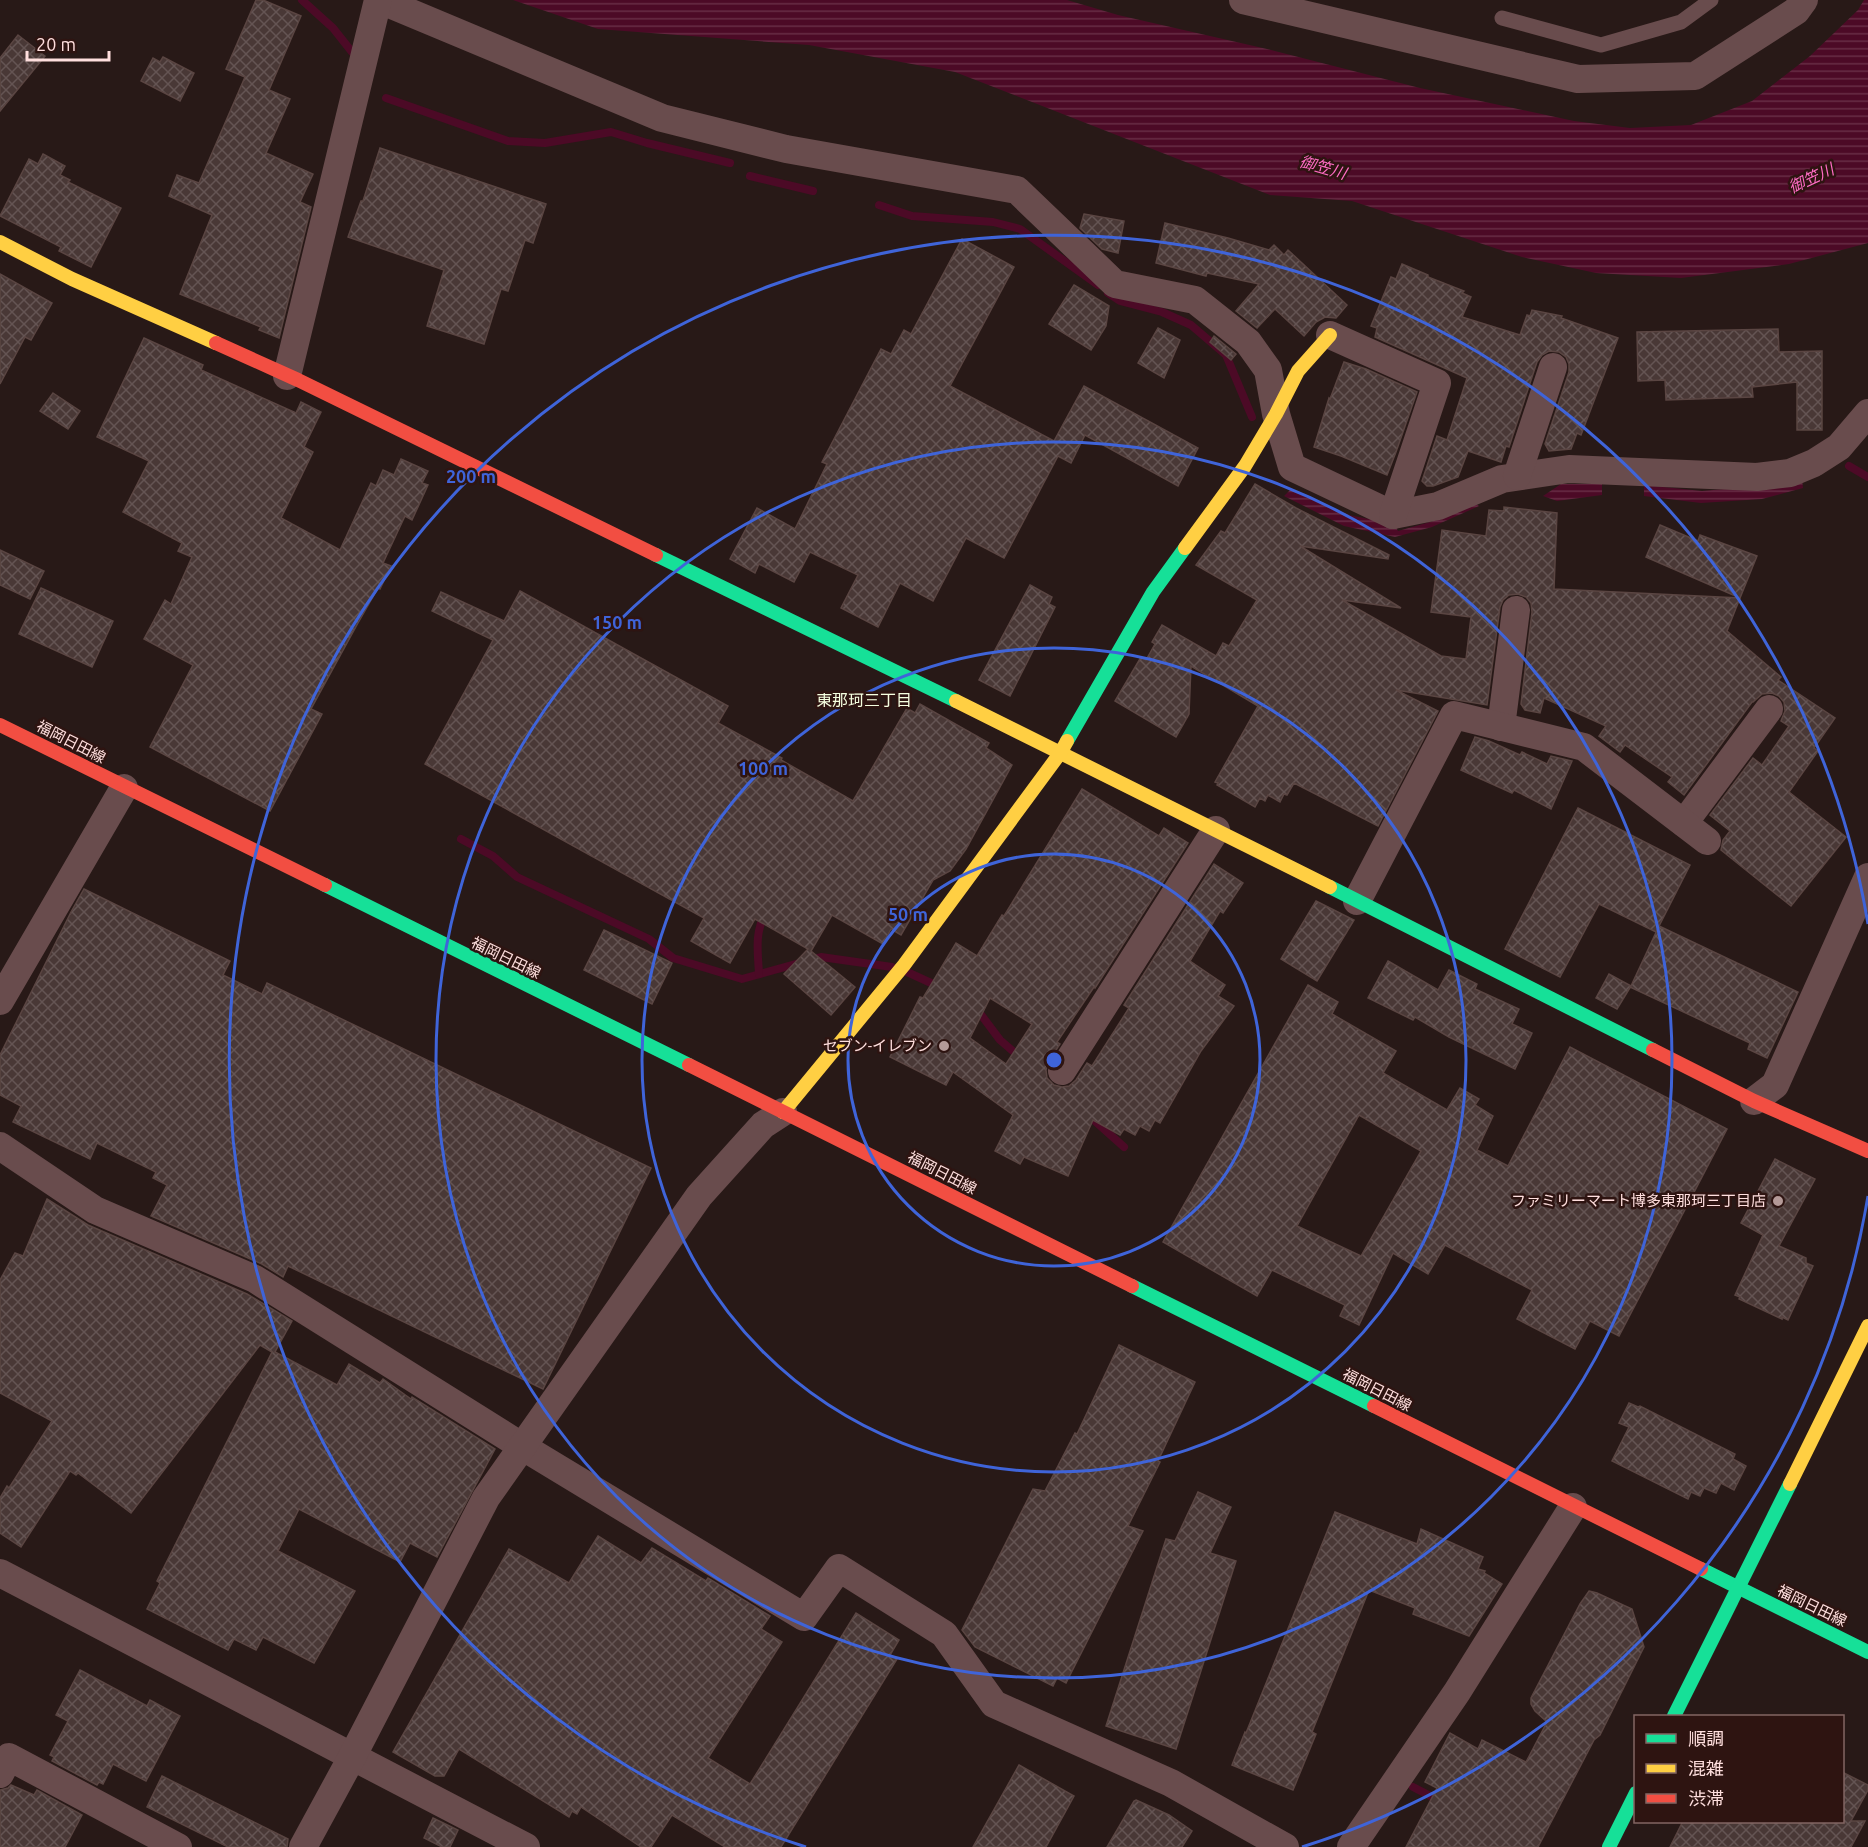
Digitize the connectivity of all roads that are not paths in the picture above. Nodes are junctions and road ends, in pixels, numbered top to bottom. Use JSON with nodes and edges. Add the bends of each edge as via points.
{"nodes":[{"id":1,"x":379,"y":0,"type":"edge"},
{"id":2,"x":1243,"y":0,"type":"edge"},
{"id":3,"x":1711,"y":0,"type":"edge"},
{"id":4,"x":1804,"y":0,"type":"edge"},
{"id":5,"x":1502,"y":18,"type":"dead end"},
{"id":6,"x":0,"y":242,"type":"edge"},
{"id":7,"x":1330,"y":335,"type":"joint"},
{"id":8,"x":1553,"y":368,"type":"dead end"},
{"id":9,"x":287,"y":376,"type":"junction"},
{"id":10,"x":1868,"y":413,"type":"edge"},
{"id":11,"x":1276,"y":414,"type":"junction"},
{"id":12,"x":1517,"y":477,"type":"junction"},
{"id":13,"x":1394,"y":515,"type":"junction"},
{"id":14,"x":1516,"y":610,"type":"dead end"},
{"id":15,"x":1769,"y":709,"type":"dead end"},
{"id":16,"x":0,"y":725,"type":"edge"},
{"id":17,"x":1501,"y":727,"type":"junction"},
{"id":18,"x":1061,"y":752,"type":"junction"},
{"id":19,"x":124,"y":788,"type":"junction"},
{"id":20,"x":1684,"y":823,"type":"junction"},
{"id":21,"x":1216,"y":830,"type":"junction"},
{"id":22,"x":1707,"y":841,"type":"dead end"},
{"id":23,"x":1868,"y":877,"type":"edge"},
{"id":24,"x":1357,"y":901,"type":"junction"},
{"id":25,"x":0,"y":1001,"type":"edge"},
{"id":26,"x":1062,"y":1071,"type":"dead end"},
{"id":27,"x":1754,"y":1101,"type":"junction"},
{"id":28,"x":783,"y":1112,"type":"junction"},
{"id":29,"x":0,"y":1146,"type":"edge"},
{"id":30,"x":1868,"y":1151,"type":"edge"},
{"id":31,"x":1868,"y":1326,"type":"edge"},
{"id":32,"x":523,"y":1447,"type":"junction"},
{"id":33,"x":1573,"y":1507,"type":"junction"},
{"id":34,"x":0,"y":1573,"type":"edge"},
{"id":35,"x":1738,"y":1588,"type":"junction"},
{"id":36,"x":1868,"y":1652,"type":"edge"},
{"id":37,"x":1674,"y":1715,"type":"edge"},
{"id":38,"x":352,"y":1757,"type":"junction"},
{"id":39,"x":0,"y":1774,"type":"edge"},
{"id":40,"x":1634,"y":1795,"type":"edge"},
{"id":41,"x":178,"y":1847,"type":"edge"},
{"id":42,"x":303,"y":1847,"type":"edge"},
{"id":43,"x":526,"y":1847,"type":"edge"},
{"id":44,"x":1285,"y":1847,"type":"edge"},
{"id":45,"x":1351,"y":1847,"type":"edge"},
{"id":46,"x":1609,"y":1847,"type":"edge"}],
"edges":[{"from":1,"to":9,"type":"street"},
{"from":1,"to":11,"type":"street","via":[[662,118],[786,149],[1017,190],[1115,284],[1195,300],[1248,342],[1268,370]]},
{"from":2,"to":4,"type":"street","via":[[1578,80],[1695,76],[1796,11]]},
{"from":3,"to":5,"type":"lane","via":[[1681,22],[1601,45]]},
{"from":6,"to":9,"type":"street","via":[[72,279]]},
{"from":7,"to":11,"type":"street","via":[[1298,371]]},
{"from":7,"to":13,"type":"street","via":[[1437,383]]},
{"from":8,"to":12,"type":"street"},
{"from":9,"to":18,"type":"street"},
{"from":10,"to":12,"type":"street","via":[[1839,447],[1790,473],[1757,477],[1569,470]]},
{"from":11,"to":13,"type":"street","via":[[1292,467]]},
{"from":11,"to":18,"type":"street","via":[[1245,466],[1153,592]]},
{"from":12,"to":13,"type":"street","via":[[1502,479],[1438,506]]},
{"from":14,"to":17,"type":"street"},
{"from":15,"to":20,"type":"street"},
{"from":16,"to":19,"type":"street","name":"福岡日田線"},
{"from":17,"to":20,"type":"street","via":[[1584,747]]},
{"from":17,"to":24,"type":"street","via":[[1454,716]]},
{"from":18,"to":21,"type":"street"},
{"from":18,"to":28,"type":"street","via":[[904,965]]},
{"from":19,"to":25,"type":"street"},
{"from":19,"to":28,"type":"street","name":"福岡日田線"},
{"from":20,"to":22,"type":"street"},
{"from":21,"to":24,"type":"street"},
{"from":21,"to":26,"type":"street"},
{"from":23,"to":27,"type":"street","via":[[1774,1085]]},
{"from":24,"to":27,"type":"street"},
{"from":27,"to":30,"type":"street"},
{"from":28,"to":32,"type":"street","via":[[763,1125],[699,1196]]},
{"from":28,"to":33,"type":"street","name":"福岡日田線"},
{"from":29,"to":32,"type":"street","via":[[95,1209],[255,1279]]},
{"from":31,"to":35,"type":"street"},
{"from":32,"to":38,"type":"street","via":[[486,1498]]},
{"from":32,"to":44,"type":"street","via":[[804,1617],[839,1568],[944,1634],[994,1704],[1171,1783]]},
{"from":33,"to":35,"type":"street","name":"福岡日田線"},
{"from":33,"to":45,"type":"street","via":[[1456,1692]]},
{"from":34,"to":38,"type":"street"},
{"from":35,"to":36,"type":"street","name":"福岡日田線"},
{"from":35,"to":37,"type":"street"},
{"from":38,"to":42,"type":"street"},
{"from":38,"to":43,"type":"street"},
{"from":39,"to":41,"type":"street","via":[[9,1757]]},
{"from":40,"to":46,"type":"street"}]}
